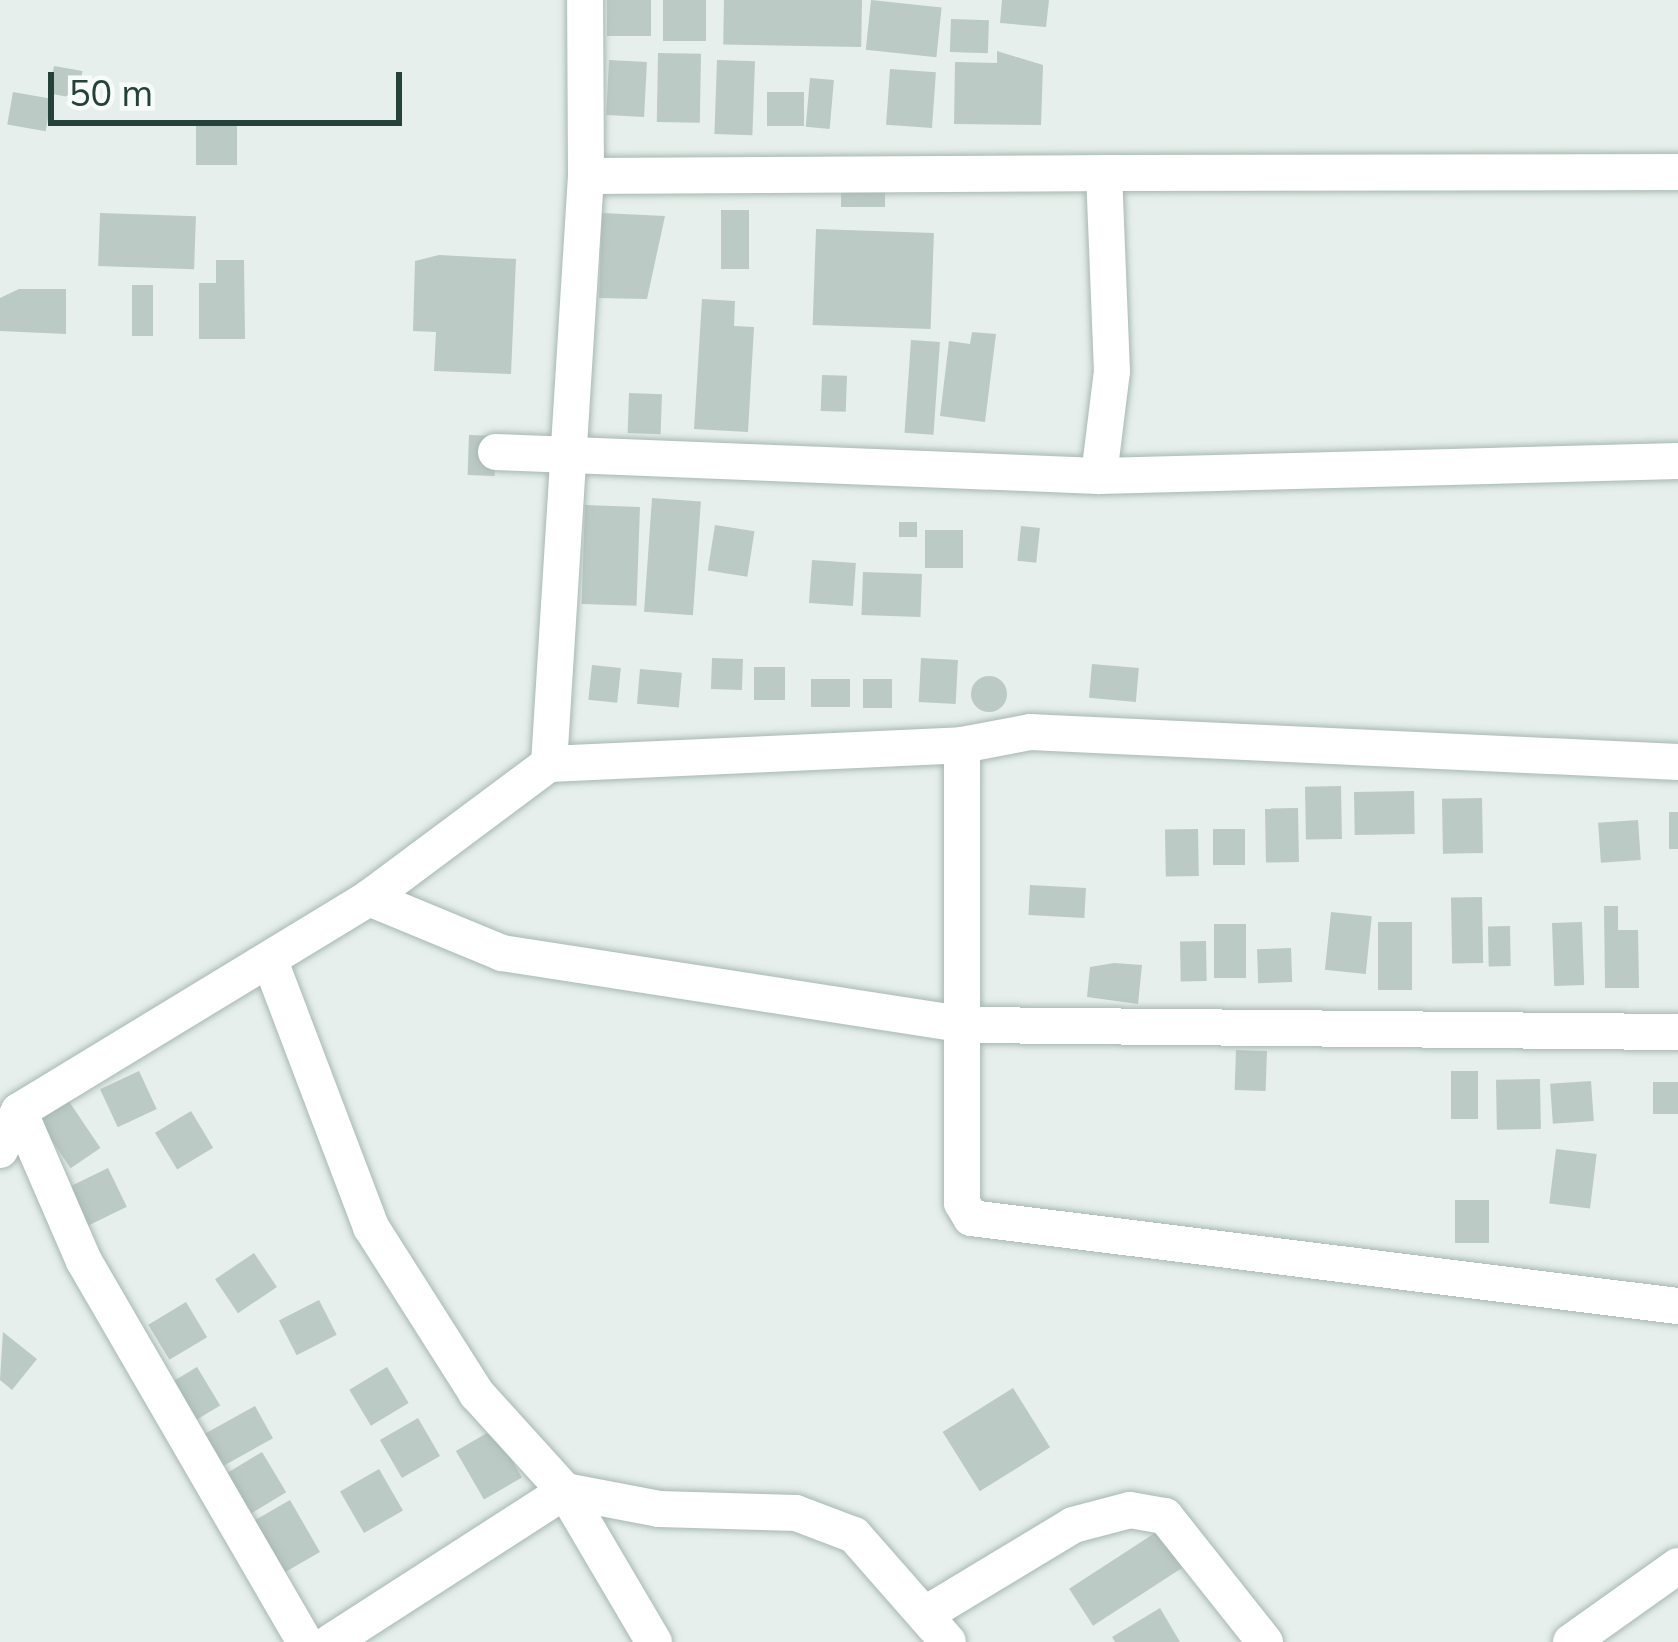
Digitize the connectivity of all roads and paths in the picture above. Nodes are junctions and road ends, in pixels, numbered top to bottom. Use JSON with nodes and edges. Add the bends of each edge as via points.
{"nodes":[{"id":1,"x":585,"y":0,"type":"edge"},
{"id":2,"x":1105,"y":172,"type":"junction"},
{"id":3,"x":1678,"y":172,"type":"edge"},
{"id":4,"x":586,"y":176,"type":"junction"},
{"id":5,"x":496,"y":452,"type":"dead end"},
{"id":6,"x":566,"y":458,"type":"junction"},
{"id":7,"x":1678,"y":461,"type":"edge"},
{"id":8,"x":1099,"y":476,"type":"junction"},
{"id":9,"x":962,"y":745,"type":"junction"},
{"id":10,"x":1678,"y":762,"type":"edge"},
{"id":11,"x":549,"y":764,"type":"junction"},
{"id":12,"x":369,"y":898,"type":"junction"},
{"id":13,"x":270,"y":962,"type":"junction"},
{"id":14,"x":969,"y":1025,"type":"junction"},
{"id":15,"x":1678,"y":1031,"type":"edge"},
{"id":16,"x":19,"y":1111,"type":"junction"},
{"id":17,"x":0,"y":1150,"type":"edge"},
{"id":18,"x":1678,"y":1306,"type":"edge"},
{"id":19,"x":565,"y":1491,"type":"junction"},
{"id":20,"x":1678,"y":1566,"type":"edge"},
{"id":21,"x":939,"y":1627,"type":"edge"},
{"id":22,"x":305,"y":1642,"type":"edge"},
{"id":23,"x":331,"y":1642,"type":"edge"},
{"id":24,"x":654,"y":1642,"type":"edge"},
{"id":25,"x":1265,"y":1642,"type":"edge"},
{"id":26,"x":1571,"y":1642,"type":"edge"}],
"edges":[{"from":1,"to":4,"type":"street"},
{"from":2,"to":3,"type":"street"},
{"from":2,"to":4,"type":"street"},
{"from":2,"to":8,"type":"street","via":[[1112,371]]},
{"from":4,"to":6,"type":"street"},
{"from":5,"to":6,"type":"street"},
{"from":6,"to":8,"type":"street"},
{"from":6,"to":11,"type":"street"},
{"from":7,"to":8,"type":"street"},
{"from":9,"to":10,"type":"street","via":[[1030,732],[1179,732]]},
{"from":9,"to":11,"type":"street"},
{"from":9,"to":14,"type":"street"},
{"from":11,"to":12,"type":"street"},
{"from":12,"to":13,"type":"street"},
{"from":12,"to":14,"type":"street","via":[[502,953]]},
{"from":13,"to":16,"type":"street"},
{"from":13,"to":19,"type":"street","via":[[370,1226],[477,1394]]},
{"from":14,"to":15,"type":"street"},
{"from":14,"to":18,"type":"street","via":[[962,1203],[971,1218]]},
{"from":16,"to":17,"type":"street"},
{"from":16,"to":22,"type":"street","via":[[95,1282]]},
{"from":19,"to":21,"type":"street","via":[[659,1509],[796,1513],[854,1535]]},
{"from":19,"to":23,"type":"street"},
{"from":19,"to":24,"type":"street"},
{"from":20,"to":26,"type":"street"},
{"from":21,"to":25,"type":"street","via":[[1073,1525],[1130,1510],[1165,1516]]}]}
